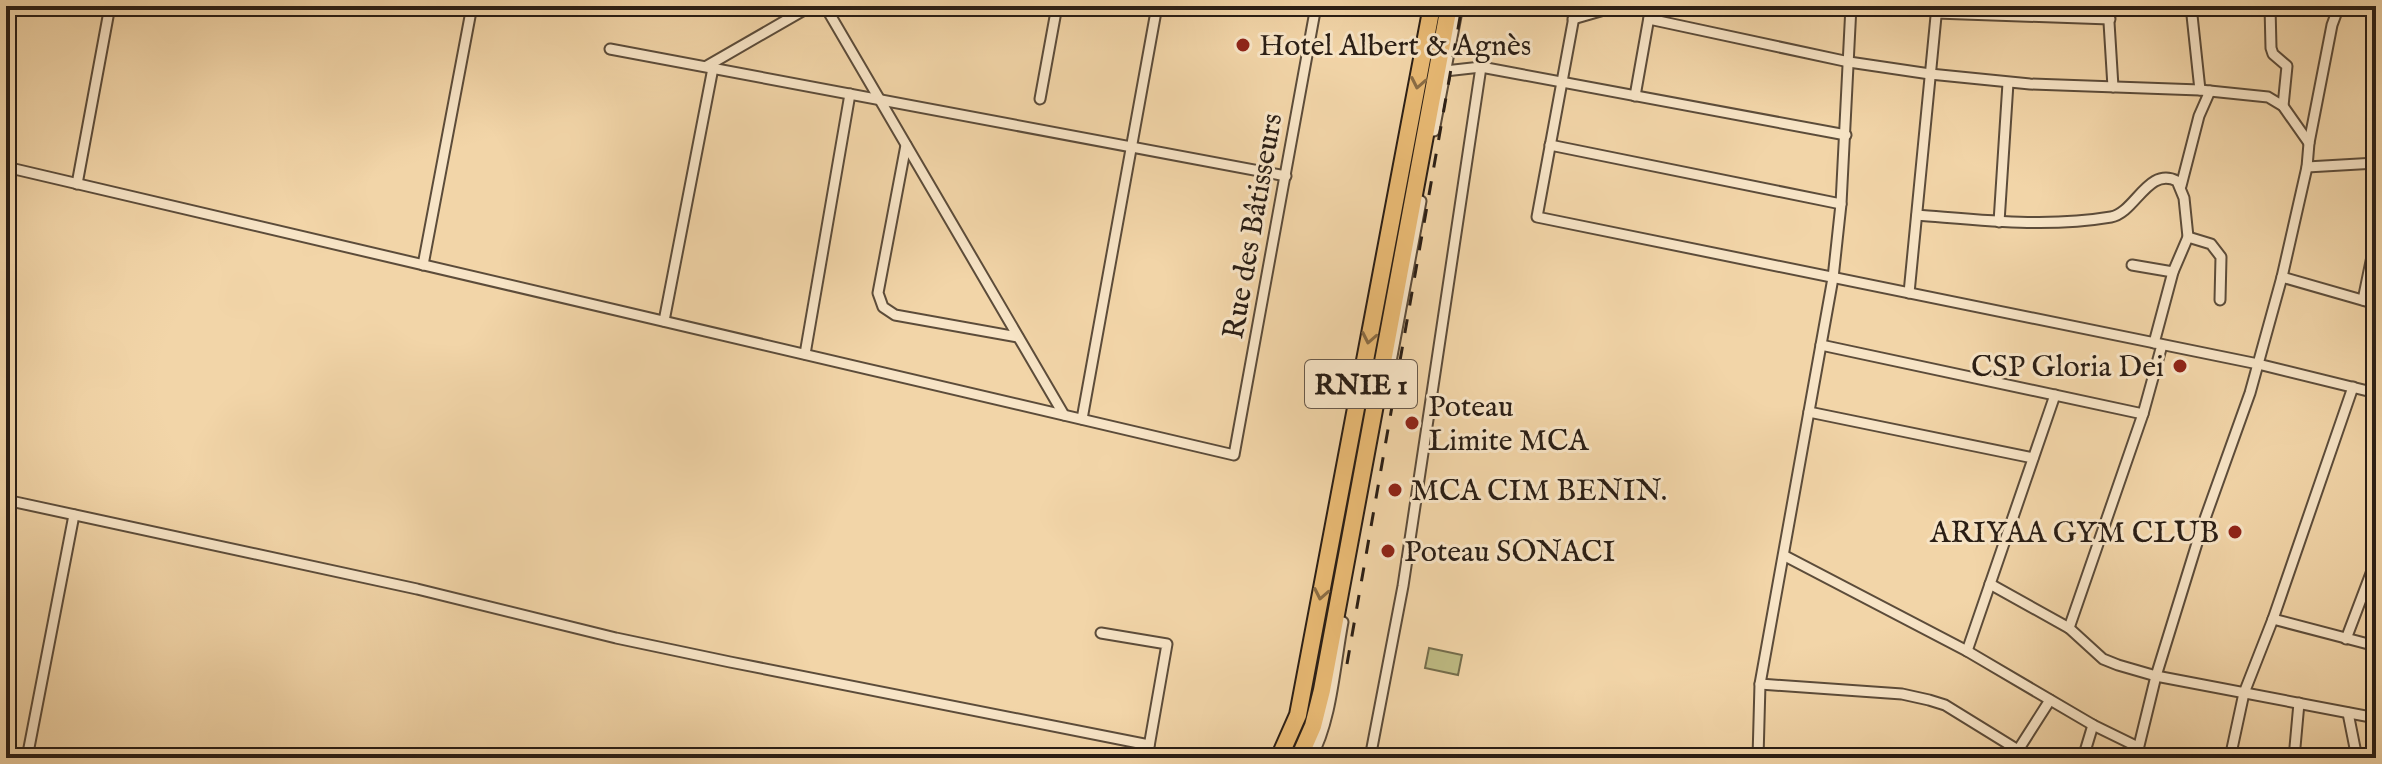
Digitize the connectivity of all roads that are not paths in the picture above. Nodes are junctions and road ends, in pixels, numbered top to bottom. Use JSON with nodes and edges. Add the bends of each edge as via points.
{"nodes":[{"id":1,"x":110,"y":6,"type":"edge"},
{"id":2,"x":472,"y":6,"type":"edge"},
{"id":3,"x":811,"y":6,"type":"edge"},
{"id":4,"x":825,"y":6,"type":"edge"},
{"id":5,"x":1057,"y":6,"type":"edge"},
{"id":6,"x":1157,"y":6,"type":"edge"},
{"id":7,"x":1316,"y":6,"type":"edge"},
{"id":8,"x":1432,"y":6,"type":"edge"},
{"id":9,"x":1449,"y":6,"type":"edge"},
{"id":10,"x":1458,"y":6,"type":"edge"},
{"id":11,"x":1576,"y":6,"type":"edge"},
{"id":12,"x":1618,"y":6,"type":"edge"},
{"id":13,"x":1651,"y":6,"type":"edge"},
{"id":14,"x":1851,"y":6,"type":"edge"},
{"id":15,"x":2108,"y":6,"type":"edge"},
{"id":16,"x":2191,"y":6,"type":"edge"},
{"id":17,"x":2270,"y":6,"type":"edge"},
{"id":18,"x":2339,"y":6,"type":"edge"},
{"id":19,"x":1936,"y":10,"type":"edge"},
{"id":20,"x":2028,"y":11,"type":"edge"},
{"id":21,"x":1573,"y":19,"type":"junction"},
{"id":22,"x":1649,"y":19,"type":"junction"},
{"id":23,"x":2110,"y":19,"type":"junction"},
{"id":24,"x":610,"y":49,"type":"dead end"},
{"id":25,"x":1849,"y":62,"type":"junction"},
{"id":26,"x":710,"y":67,"type":"junction"},
{"id":27,"x":1481,"y":67,"type":"junction"},
{"id":28,"x":1445,"y":71,"type":"junction"},
{"id":29,"x":1930,"y":74,"type":"junction"},
{"id":30,"x":1562,"y":82,"type":"junction"},
{"id":31,"x":2008,"y":83,"type":"junction"},
{"id":32,"x":2113,"y":87,"type":"junction"},
{"id":33,"x":2205,"y":90,"type":"junction"},
{"id":34,"x":850,"y":94,"type":"junction"},
{"id":35,"x":1635,"y":96,"type":"junction"},
{"id":36,"x":1040,"y":99,"type":"dead end"},
{"id":37,"x":881,"y":100,"type":"junction"},
{"id":38,"x":2283,"y":106,"type":"junction"},
{"id":39,"x":1846,"y":135,"type":"junction"},
{"id":40,"x":2309,"y":143,"type":"junction"},
{"id":41,"x":906,"y":145,"type":"junction"},
{"id":42,"x":1550,"y":145,"type":"junction"},
{"id":43,"x":1131,"y":147,"type":"junction"},
{"id":44,"x":2376,"y":163,"type":"edge"},
{"id":45,"x":6,"y":167,"type":"edge"},
{"id":46,"x":2307,"y":167,"type":"junction"},
{"id":47,"x":1286,"y":176,"type":"junction"},
{"id":48,"x":77,"y":184,"type":"junction"},
{"id":49,"x":2181,"y":186,"type":"junction"},
{"id":50,"x":1841,"y":204,"type":"junction"},
{"id":51,"x":1917,"y":215,"type":"junction"},
{"id":52,"x":1999,"y":222,"type":"junction"},
{"id":53,"x":2188,"y":237,"type":"junction"},
{"id":54,"x":2376,"y":237,"type":"edge"},
{"id":55,"x":423,"y":265,"type":"junction"},
{"id":56,"x":2132,"y":265,"type":"dead end"},
{"id":57,"x":2173,"y":272,"type":"junction"},
{"id":58,"x":2282,"y":277,"type":"junction"},
{"id":59,"x":1833,"y":278,"type":"junction"},
{"id":60,"x":1909,"y":293,"type":"junction"},
{"id":61,"x":2220,"y":300,"type":"dead end"},
{"id":62,"x":2363,"y":300,"type":"junction"},
{"id":63,"x":2376,"y":304,"type":"edge"},
{"id":64,"x":664,"y":321,"type":"junction"},
{"id":65,"x":1018,"y":337,"type":"junction"},
{"id":66,"x":2158,"y":344,"type":"junction"},
{"id":67,"x":1821,"y":345,"type":"junction"},
{"id":68,"x":805,"y":354,"type":"junction"},
{"id":69,"x":2258,"y":364,"type":"junction"},
{"id":70,"x":2353,"y":387,"type":"junction"},
{"id":71,"x":2376,"y":393,"type":"edge"},
{"id":72,"x":2055,"y":395,"type":"junction"},
{"id":73,"x":1809,"y":412,"type":"junction"},
{"id":74,"x":2143,"y":414,"type":"junction"},
{"id":75,"x":1064,"y":415,"type":"junction"},
{"id":76,"x":1082,"y":419,"type":"junction"},
{"id":77,"x":2033,"y":458,"type":"junction"},
{"id":78,"x":6,"y":500,"type":"edge"},
{"id":79,"x":74,"y":515,"type":"junction"},
{"id":80,"x":1785,"y":556,"type":"junction"},
{"id":81,"x":2375,"y":566,"type":"edge"},
{"id":82,"x":1990,"y":584,"type":"junction"},
{"id":83,"x":2273,"y":619,"type":"junction"},
{"id":84,"x":2069,"y":628,"type":"junction"},
{"id":85,"x":1101,"y":633,"type":"dead end"},
{"id":86,"x":2346,"y":639,"type":"junction"},
{"id":87,"x":2376,"y":646,"type":"edge"},
{"id":88,"x":1967,"y":651,"type":"junction"},
{"id":89,"x":2156,"y":676,"type":"junction"},
{"id":90,"x":1760,"y":684,"type":"junction"},
{"id":91,"x":2244,"y":693,"type":"junction"},
{"id":92,"x":2050,"y":700,"type":"junction"},
{"id":93,"x":2299,"y":703,"type":"junction"},
{"id":94,"x":2348,"y":713,"type":"junction"},
{"id":95,"x":2376,"y":718,"type":"edge"},
{"id":96,"x":2093,"y":725,"type":"junction"},
{"id":97,"x":1149,"y":745,"type":"junction"},
{"id":98,"x":2137,"y":753,"type":"edge"},
{"id":99,"x":2015,"y":754,"type":"edge"},
{"id":100,"x":27,"y":758,"type":"edge"},
{"id":101,"x":1147,"y":758,"type":"edge"},
{"id":102,"x":1279,"y":758,"type":"edge"},
{"id":103,"x":1299,"y":758,"type":"edge"},
{"id":104,"x":1311,"y":758,"type":"edge"},
{"id":105,"x":1370,"y":758,"type":"edge"},
{"id":106,"x":1758,"y":758,"type":"edge"},
{"id":107,"x":2083,"y":758,"type":"edge"},
{"id":108,"x":2230,"y":758,"type":"edge"},
{"id":109,"x":2294,"y":758,"type":"edge"},
{"id":110,"x":2357,"y":758,"type":"edge"}],
"edges":[{"from":1,"to":48,"type":"street"},
{"from":2,"to":55,"type":"street"},
{"from":3,"to":26,"type":"street"},
{"from":4,"to":37,"type":"street"},
{"from":5,"to":36,"type":"street"},
{"from":6,"to":43,"type":"street"},
{"from":7,"to":47,"type":"street","name":"Rue des Bâtisseurs"},
{"from":8,"to":102,"type":"highway","number":"RNIE 1","one_way":true,"via":[[1298,715]]},
{"from":9,"to":103,"type":"highway","number":"RNIE 1","via":[[1322,690]]},
{"from":10,"to":28,"type":"street"},
{"from":11,"to":21,"type":"street"},
{"from":12,"to":21,"type":"street"},
{"from":13,"to":22,"type":"street"},
{"from":14,"to":25,"type":"street"},
{"from":15,"to":23,"type":"street"},
{"from":16,"to":33,"type":"street"},
{"from":17,"to":38,"type":"street","via":[[2271,48],[2287,66]]},
{"from":18,"to":40,"type":"street"},
{"from":19,"to":20,"type":"street"},
{"from":19,"to":29,"type":"street"},
{"from":20,"to":23,"type":"street"},
{"from":21,"to":30,"type":"street"},
{"from":22,"to":25,"type":"street"},
{"from":22,"to":35,"type":"street"},
{"from":23,"to":32,"type":"street"},
{"from":24,"to":26,"type":"street"},
{"from":25,"to":29,"type":"street"},
{"from":25,"to":39,"type":"street"},
{"from":26,"to":34,"type":"street"},
{"from":26,"to":64,"type":"street"},
{"from":27,"to":28,"type":"street"},
{"from":27,"to":30,"type":"street"},
{"from":27,"to":105,"type":"street","via":[[1403,586]]},
{"from":28,"to":104,"type":"street","via":[[1327,709]]},
{"from":29,"to":31,"type":"street"},
{"from":29,"to":51,"type":"street"},
{"from":30,"to":35,"type":"street"},
{"from":30,"to":42,"type":"street"},
{"from":31,"to":32,"type":"street"},
{"from":31,"to":52,"type":"street"},
{"from":32,"to":33,"type":"street"},
{"from":33,"to":38,"type":"street","via":[[2268,97]]},
{"from":33,"to":49,"type":"street"},
{"from":34,"to":37,"type":"street"},
{"from":34,"to":68,"type":"street"},
{"from":35,"to":39,"type":"street"},
{"from":37,"to":41,"type":"street"},
{"from":37,"to":43,"type":"street"},
{"from":38,"to":40,"type":"street"},
{"from":39,"to":50,"type":"street"},
{"from":40,"to":46,"type":"street"},
{"from":41,"to":65,"type":"street"},
{"from":41,"to":65,"type":"street","via":[[878,293],[883,307],[895,315]]},
{"from":42,"to":50,"type":"street"},
{"from":42,"to":59,"type":"street","via":[[1537,217]]},
{"from":43,"to":47,"type":"street"},
{"from":43,"to":76,"type":"street"},
{"from":44,"to":46,"type":"street"},
{"from":45,"to":48,"type":"street"},
{"from":46,"to":58,"type":"street"},
{"from":47,"to":76,"type":"street","name":"Rue des Bâtisseurs","via":[[1234,455]]},
{"from":48,"to":55,"type":"street"},
{"from":49,"to":52,"type":"street","via":[[2171,178],[2153,182],[2116,217]]},
{"from":49,"to":53,"type":"street"},
{"from":50,"to":59,"type":"street"},
{"from":51,"to":52,"type":"street"},
{"from":51,"to":60,"type":"street"},
{"from":53,"to":57,"type":"street"},
{"from":53,"to":61,"type":"street","via":[[2211,244],[2221,257]]},
{"from":54,"to":62,"type":"street"},
{"from":55,"to":64,"type":"street"},
{"from":56,"to":57,"type":"street"},
{"from":57,"to":66,"type":"street"},
{"from":58,"to":62,"type":"street"},
{"from":58,"to":69,"type":"street"},
{"from":59,"to":60,"type":"street"},
{"from":59,"to":67,"type":"street"},
{"from":60,"to":66,"type":"street"},
{"from":62,"to":63,"type":"street"},
{"from":64,"to":68,"type":"street"},
{"from":65,"to":75,"type":"street"},
{"from":66,"to":69,"type":"street"},
{"from":66,"to":74,"type":"street"},
{"from":67,"to":72,"type":"street"},
{"from":67,"to":73,"type":"street"},
{"from":68,"to":75,"type":"street"},
{"from":69,"to":70,"type":"street"},
{"from":69,"to":89,"type":"street"},
{"from":70,"to":71,"type":"street"},
{"from":70,"to":83,"type":"street"},
{"from":72,"to":74,"type":"street"},
{"from":72,"to":77,"type":"street"},
{"from":73,"to":77,"type":"street"},
{"from":73,"to":80,"type":"street"},
{"from":74,"to":84,"type":"street"},
{"from":75,"to":76,"type":"street"},
{"from":77,"to":82,"type":"street"},
{"from":78,"to":79,"type":"street"},
{"from":79,"to":97,"type":"street","via":[[715,659]]},
{"from":79,"to":100,"type":"street"},
{"from":80,"to":88,"type":"street"},
{"from":80,"to":90,"type":"street"},
{"from":81,"to":86,"type":"street"},
{"from":82,"to":84,"type":"street"},
{"from":82,"to":88,"type":"street"},
{"from":83,"to":86,"type":"street"},
{"from":83,"to":91,"type":"street"},
{"from":84,"to":89,"type":"street","via":[[2103,659]]},
{"from":85,"to":97,"type":"street","via":[[1167,644]]},
{"from":86,"to":87,"type":"street"},
{"from":88,"to":92,"type":"street"},
{"from":89,"to":91,"type":"street"},
{"from":89,"to":98,"type":"street"},
{"from":90,"to":99,"type":"street","via":[[1929,700],[1945,705]]},
{"from":90,"to":106,"type":"street"},
{"from":91,"to":93,"type":"street"},
{"from":91,"to":108,"type":"street"},
{"from":92,"to":96,"type":"street"},
{"from":92,"to":99,"type":"street"},
{"from":93,"to":94,"type":"street"},
{"from":93,"to":109,"type":"street"},
{"from":94,"to":95,"type":"street"},
{"from":94,"to":110,"type":"street"},
{"from":96,"to":98,"type":"street"},
{"from":96,"to":107,"type":"street"},
{"from":97,"to":101,"type":"street"}]}
